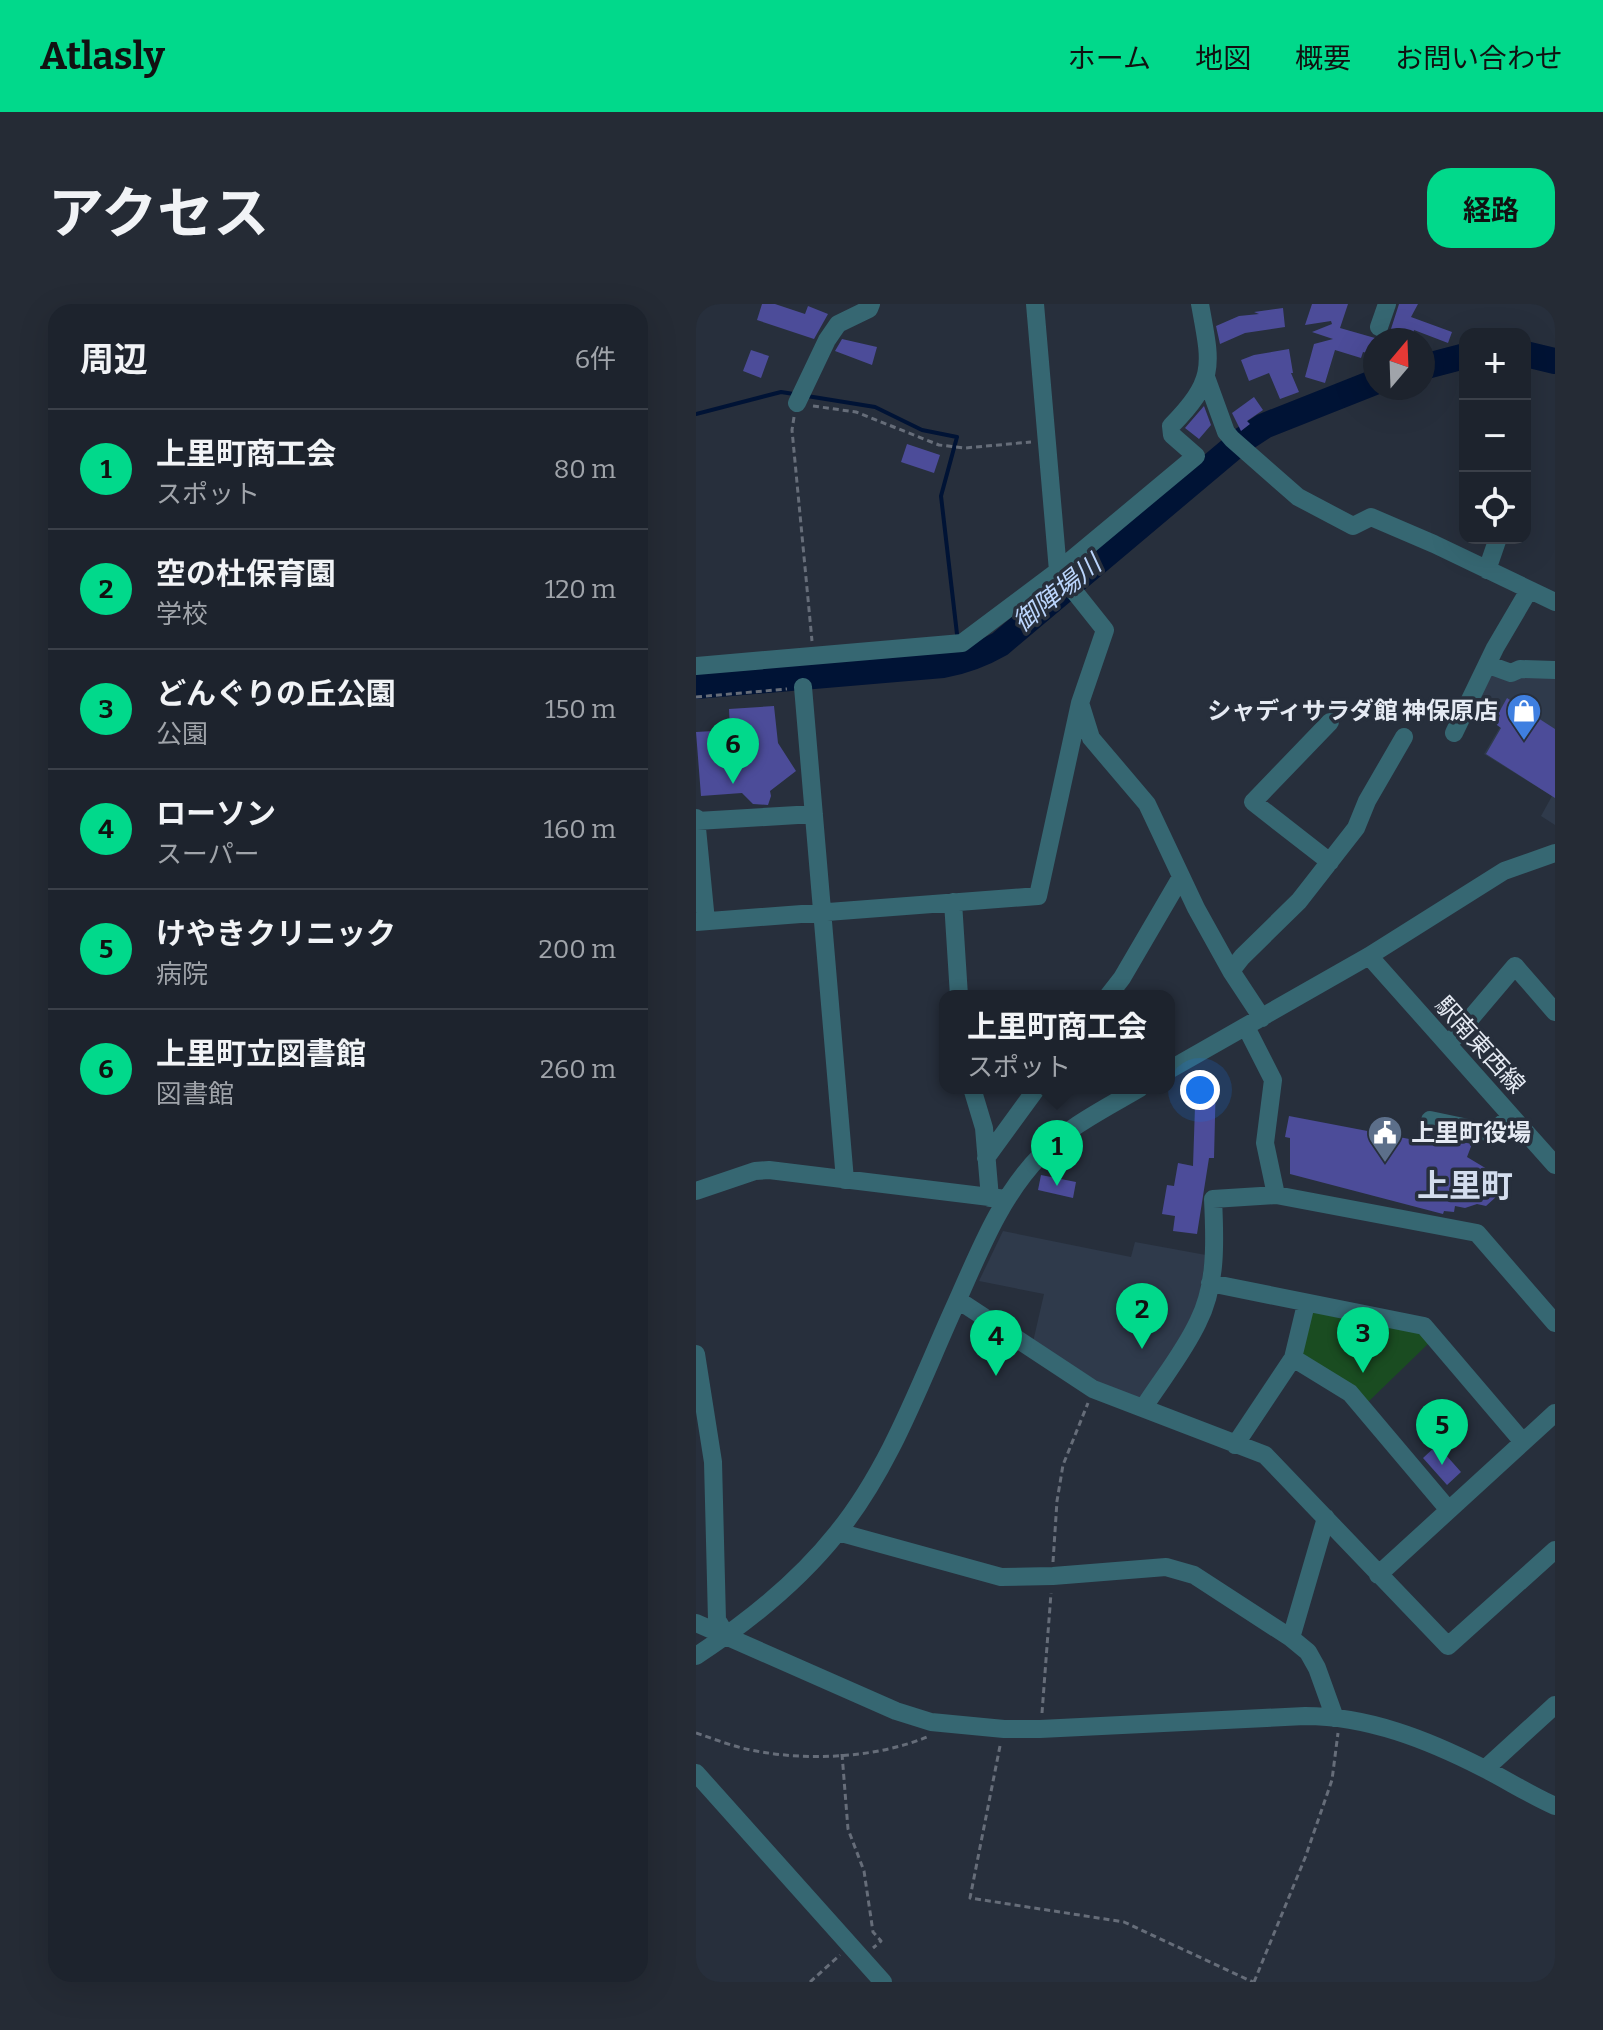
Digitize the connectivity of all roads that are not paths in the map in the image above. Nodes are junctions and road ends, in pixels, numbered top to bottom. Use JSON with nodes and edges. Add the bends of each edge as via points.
{"nodes":[{"id":1,"x":871,"y":304,"type":"edge"},
{"id":2,"x":1035,"y":304,"type":"edge"},
{"id":3,"x":1200,"y":304,"type":"edge"},
{"id":4,"x":1387,"y":304,"type":"edge"},
{"id":5,"x":1379,"y":327,"type":"dead end"},
{"id":6,"x":1206,"y":377,"type":"junction"},
{"id":7,"x":797,"y":403,"type":"road end"},
{"id":8,"x":1496,"y":544,"type":"edge"},
{"id":9,"x":1487,"y":570,"type":"junction"},
{"id":10,"x":1060,"y":573,"type":"junction"},
{"id":11,"x":1529,"y":590,"type":"junction"},
{"id":12,"x":1555,"y":602,"type":"edge"},
{"id":13,"x":1489,"y":665,"type":"junction"},
{"id":14,"x":696,"y":666,"type":"edge"},
{"id":15,"x":1555,"y":670,"type":"edge"},
{"id":16,"x":803,"y":687,"type":"road end"},
{"id":17,"x":1080,"y":703,"type":"junction"},
{"id":18,"x":1330,"y":722,"type":"dead end"},
{"id":19,"x":1454,"y":733,"type":"dead end"},
{"id":20,"x":1404,"y":737,"type":"dead end"},
{"id":21,"x":814,"y":814,"type":"junction"},
{"id":22,"x":697,"y":820,"type":"edge"},
{"id":23,"x":1555,"y":853,"type":"edge"},
{"id":24,"x":1330,"y":862,"type":"junction"},
{"id":25,"x":1181,"y":877,"type":"junction"},
{"id":26,"x":953,"y":902,"type":"junction"},
{"id":27,"x":823,"y":912,"type":"junction"},
{"id":28,"x":701,"y":921,"type":"edge"},
{"id":29,"x":1369,"y":956,"type":"junction"},
{"id":30,"x":1231,"y":971,"type":"junction"},
{"id":31,"x":959,"y":990,"type":"edge"},
{"id":32,"x":1117,"y":990,"type":"edge"},
{"id":33,"x":1555,"y":1012,"type":"edge"},
{"id":34,"x":1254,"y":1022,"type":"junction"},
{"id":35,"x":1448,"y":1045,"type":"junction"},
{"id":36,"x":1175,"y":1062,"type":"edge"},
{"id":37,"x":974,"y":1094,"type":"edge"},
{"id":38,"x":1033,"y":1094,"type":"edge"},
{"id":39,"x":1130,"y":1094,"type":"edge"},
{"id":40,"x":1511,"y":1116,"type":"junction"},
{"id":41,"x":1430,"y":1120,"type":"dead end"},
{"id":42,"x":986,"y":1158,"type":"junction"},
{"id":43,"x":1555,"y":1165,"type":"edge"},
{"id":44,"x":845,"y":1180,"type":"junction"},
{"id":45,"x":696,"y":1191,"type":"edge"},
{"id":46,"x":1276,"y":1195,"type":"junction"},
{"id":47,"x":998,"y":1198,"type":"junction"},
{"id":48,"x":1210,"y":1283,"type":"junction"},
{"id":49,"x":958,"y":1300,"type":"junction"},
{"id":50,"x":1306,"y":1304,"type":"junction"},
{"id":51,"x":1555,"y":1323,"type":"edge"},
{"id":52,"x":696,"y":1354,"type":"edge"},
{"id":53,"x":1293,"y":1358,"type":"junction"},
{"id":54,"x":1144,"y":1407,"type":"junction"},
{"id":55,"x":1555,"y":1413,"type":"edge"},
{"id":56,"x":1522,"y":1441,"type":"junction"},
{"id":57,"x":1235,"y":1445,"type":"junction"},
{"id":58,"x":1448,"y":1509,"type":"junction"},
{"id":59,"x":1326,"y":1518,"type":"junction"},
{"id":60,"x":838,"y":1532,"type":"junction"},
{"id":61,"x":1552,"y":1557,"type":"edge"},
{"id":62,"x":1378,"y":1575,"type":"junction"},
{"id":63,"x":696,"y":1623,"type":"edge"},
{"id":64,"x":726,"y":1635,"type":"junction"},
{"id":65,"x":1291,"y":1638,"type":"junction"},
{"id":66,"x":696,"y":1656,"type":"edge"},
{"id":67,"x":1555,"y":1705,"type":"edge"},
{"id":68,"x":1335,"y":1718,"type":"junction"},
{"id":69,"x":1485,"y":1769,"type":"junction"},
{"id":70,"x":696,"y":1773,"type":"edge"},
{"id":71,"x":1555,"y":1806,"type":"edge"},
{"id":72,"x":883,"y":1982,"type":"edge"}],
"edges":[{"from":1,"to":7,"type":"street","via":[[838,324]]},
{"from":2,"to":10,"type":"street"},
{"from":3,"to":6,"type":"street","via":[[1210,364]]},
{"from":4,"to":5,"type":"street"},
{"from":6,"to":9,"type":"street","via":[[1226,432],[1298,497],[1353,526],[1371,517]]},
{"from":6,"to":10,"type":"street","via":[[1193,404],[1171,426],[1172,435],[1196,456]]},
{"from":8,"to":9,"type":"street"},
{"from":9,"to":11,"type":"street"},
{"from":10,"to":14,"type":"street","via":[[962,643]]},
{"from":10,"to":17,"type":"street","via":[[1105,630]]},
{"from":11,"to":12,"type":"street"},
{"from":11,"to":13,"type":"street"},
{"from":13,"to":15,"type":"street","via":[[1511,673]]},
{"from":13,"to":19,"type":"street"},
{"from":16,"to":21,"type":"street"},
{"from":17,"to":25,"type":"street","via":[[1091,738],[1147,804]]},
{"from":17,"to":26,"type":"street","via":[[1038,896]]},
{"from":18,"to":24,"type":"street","via":[[1253,802]]},
{"from":20,"to":24,"type":"street","via":[[1356,828]]},
{"from":21,"to":22,"type":"street"},
{"from":21,"to":27,"type":"street"},
{"from":22,"to":28,"type":"street"},
{"from":23,"to":29,"type":"street","via":[[1504,871]]},
{"from":24,"to":30,"type":"street"},
{"from":25,"to":30,"type":"street"},
{"from":25,"to":32,"type":"street"},
{"from":26,"to":27,"type":"street"},
{"from":26,"to":31,"type":"street"},
{"from":27,"to":28,"type":"street"},
{"from":27,"to":44,"type":"street"},
{"from":29,"to":34,"type":"street"},
{"from":29,"to":35,"type":"street","name":"駅南東西線"},
{"from":30,"to":34,"type":"street"},
{"from":33,"to":35,"type":"street","via":[[1515,966]]},
{"from":34,"to":36,"type":"street"},
{"from":34,"to":46,"type":"street","via":[[1273,1080],[1265,1143]]},
{"from":35,"to":40,"type":"street","name":"駅南東西線"},
{"from":37,"to":42,"type":"street"},
{"from":38,"to":42,"type":"street"},
{"from":39,"to":47,"type":"street","via":[[1059,1139]]},
{"from":40,"to":41,"type":"street","via":[[1492,1133]]},
{"from":40,"to":43,"type":"street","name":"駅南東西線"},
{"from":42,"to":47,"type":"street"},
{"from":44,"to":45,"type":"street","via":[[755,1171]]},
{"from":44,"to":47,"type":"street"},
{"from":46,"to":48,"type":"street","via":[[1213,1199]]},
{"from":46,"to":51,"type":"street","via":[[1477,1233]]},
{"from":47,"to":49,"type":"street"},
{"from":48,"to":50,"type":"street"},
{"from":48,"to":54,"type":"street","via":[[1199,1321]]},
{"from":49,"to":54,"type":"street","via":[[1093,1389]]},
{"from":49,"to":60,"type":"street","via":[[888,1452]]},
{"from":50,"to":53,"type":"street"},
{"from":50,"to":56,"type":"street","via":[[1424,1326]]},
{"from":52,"to":64,"type":"street","via":[[713,1462],[717,1620]]},
{"from":53,"to":57,"type":"street"},
{"from":53,"to":58,"type":"street","via":[[1350,1393]]},
{"from":54,"to":57,"type":"street"},
{"from":55,"to":56,"type":"street"},
{"from":56,"to":58,"type":"street"},
{"from":57,"to":59,"type":"street","via":[[1265,1455]]},
{"from":58,"to":62,"type":"street"},
{"from":59,"to":62,"type":"street"},
{"from":59,"to":65,"type":"street"},
{"from":60,"to":64,"type":"street","via":[[784,1589]]},
{"from":60,"to":65,"type":"street","via":[[1001,1577],[1166,1567],[1194,1575]]},
{"from":61,"to":62,"type":"street","via":[[1448,1646]]},
{"from":63,"to":64,"type":"street"},
{"from":64,"to":66,"type":"street"},
{"from":64,"to":68,"type":"street","via":[[931,1722],[1040,1729]]},
{"from":65,"to":68,"type":"street","via":[[1317,1668]]},
{"from":67,"to":69,"type":"street"},
{"from":68,"to":69,"type":"street","via":[[1426,1741]]},
{"from":69,"to":71,"type":"street"},
{"from":70,"to":72,"type":"street"}]}
